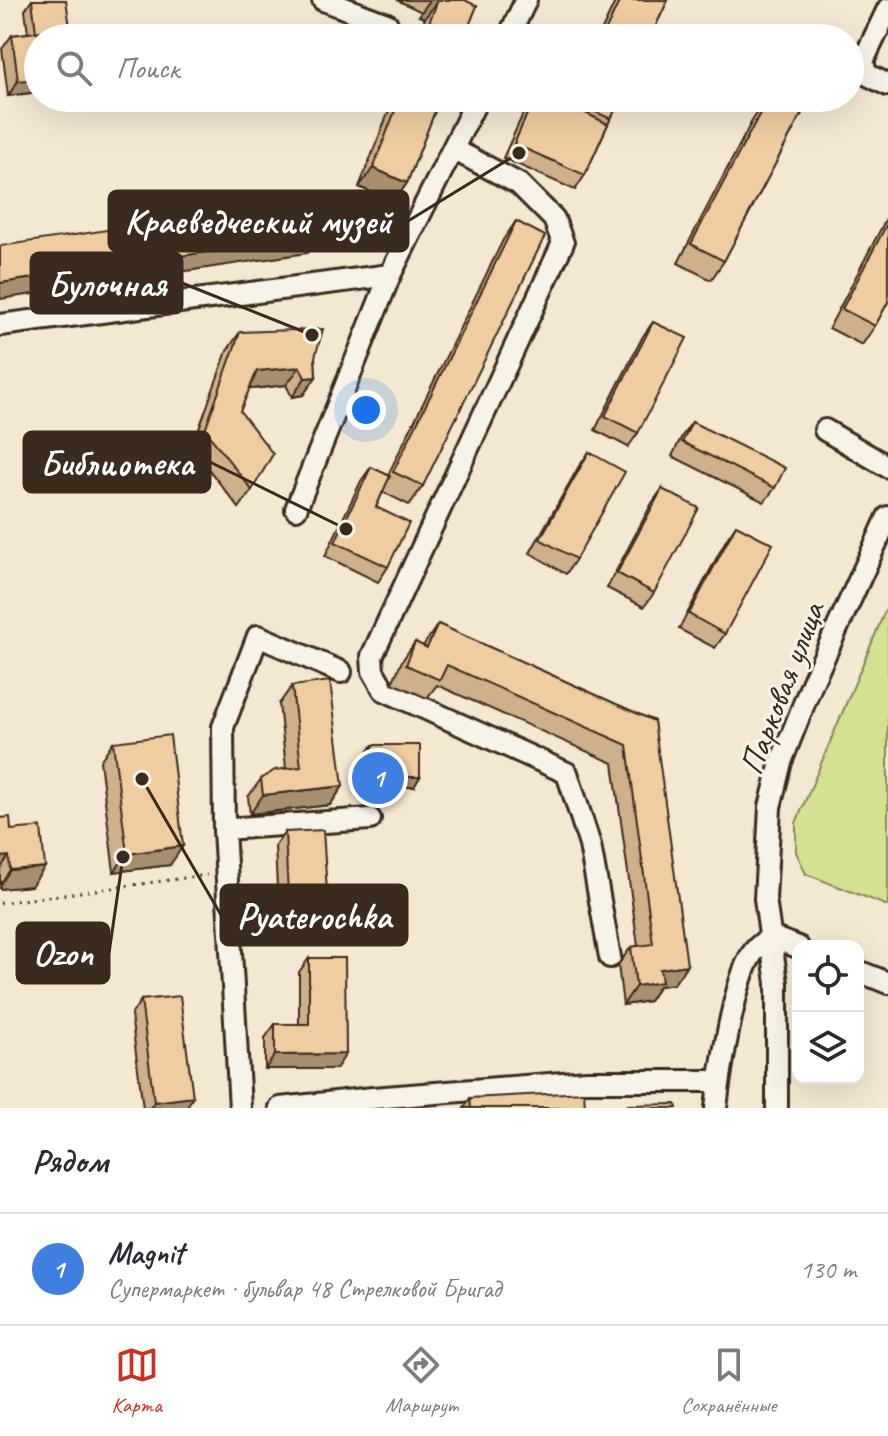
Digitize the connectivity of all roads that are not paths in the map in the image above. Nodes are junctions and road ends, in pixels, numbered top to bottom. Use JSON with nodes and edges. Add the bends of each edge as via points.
{"nodes":[{"id":1,"x":323,"y":0,"type":"edge"},
{"id":2,"x":526,"y":0,"type":"edge"},
{"id":3,"x":888,"y":9,"type":"edge"},
{"id":4,"x":387,"y":24,"type":"dead end"},
{"id":5,"x":515,"y":24,"type":"edge"},
{"id":6,"x":864,"y":59,"type":"edge"},
{"id":7,"x":864,"y":65,"type":"edge"},
{"id":8,"x":888,"y":85,"type":"edge"},
{"id":9,"x":471,"y":112,"type":"edge"},
{"id":10,"x":453,"y":149,"type":"junction"},
{"id":11,"x":390,"y":275,"type":"junction"},
{"id":12,"x":0,"y":325,"type":"edge"},
{"id":13,"x":825,"y":430,"type":"dead end"},
{"id":14,"x":888,"y":467,"type":"edge"},
{"id":15,"x":296,"y":509,"type":"dead end"},
{"id":16,"x":888,"y":517,"type":"edge"},
{"id":17,"x":341,"y":672,"type":"dead end"},
{"id":18,"x":370,"y":819,"type":"dead end"},
{"id":19,"x":224,"y":829,"type":"junction"},
{"id":20,"x":771,"y":937,"type":"junction"},
{"id":21,"x":792,"y":945,"type":"edge"},
{"id":22,"x":610,"y":957,"type":"dead end"},
{"id":23,"x":864,"y":973,"type":"edge"},
{"id":24,"x":888,"y":983,"type":"edge"},
{"id":25,"x":719,"y":1081,"type":"junction"},
{"id":26,"x":373,"y":1103,"type":"edge"},
{"id":27,"x":240,"y":1108,"type":"edge"},
{"id":28,"x":280,"y":1108,"type":"edge"},
{"id":29,"x":716,"y":1108,"type":"edge"},
{"id":30,"x":777,"y":1108,"type":"edge"}],
"edges":[{"from":1,"to":4,"type":"street"},
{"from":2,"to":5,"type":"street"},
{"from":3,"to":6,"type":"street"},
{"from":7,"to":8,"type":"street","via":[[866,74]]},
{"from":9,"to":10,"type":"street"},
{"from":10,"to":11,"type":"street"},
{"from":10,"to":22,"type":"street","via":[[519,184],[554,219],[563,243],[372,656],[373,671],[384,690],[567,773],[590,845]]},
{"from":11,"to":12,"type":"street"},
{"from":11,"to":15,"type":"street"},
{"from":13,"to":14,"type":"street"},
{"from":16,"to":20,"type":"street","name":"Парковая улица","via":[[781,762],[766,853]]},
{"from":17,"to":19,"type":"street","via":[[258,636],[223,727]]},
{"from":18,"to":19,"type":"street"},
{"from":19,"to":27,"type":"street"},
{"from":20,"to":21,"type":"street"},
{"from":20,"to":25,"type":"street","via":[[752,954],[743,973]]},
{"from":20,"to":30,"type":"street","name":"Парковая улица","via":[[777,983]]},
{"from":23,"to":24,"type":"street"},
{"from":25,"to":26,"type":"street","via":[[587,1081]]},
{"from":25,"to":29,"type":"street"},
{"from":26,"to":28,"type":"street"}]}
